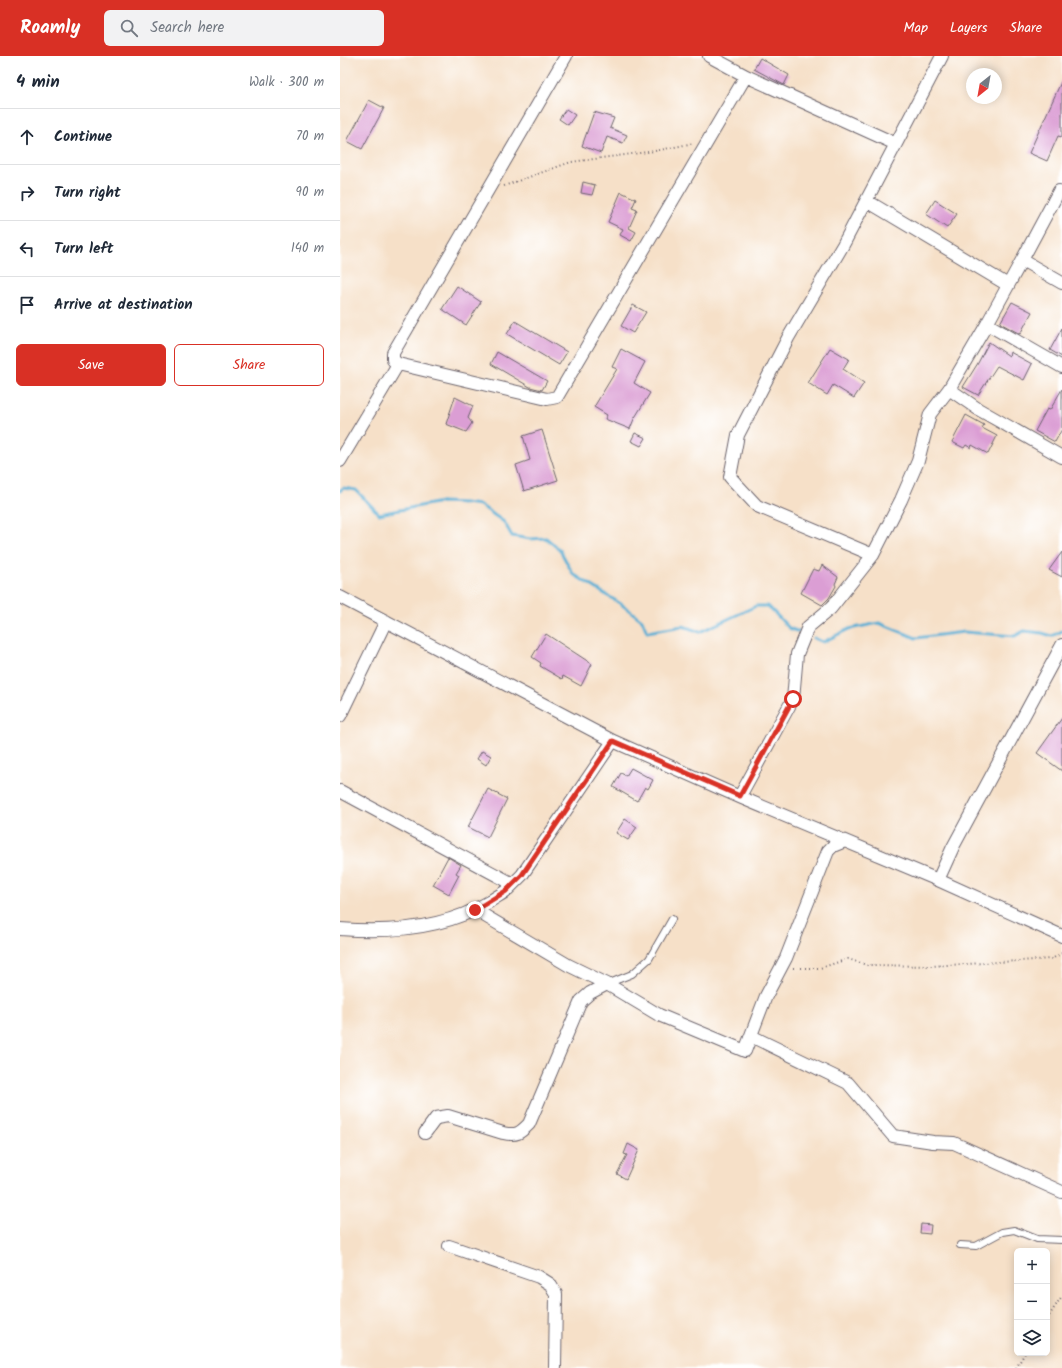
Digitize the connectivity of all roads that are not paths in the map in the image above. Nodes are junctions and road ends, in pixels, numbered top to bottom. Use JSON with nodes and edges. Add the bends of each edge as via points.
{"nodes":[{"id":1,"x":566,"y":56,"type":"edge"},
{"id":2,"x":709,"y":56,"type":"edge"},
{"id":3,"x":942,"y":56,"type":"edge"},
{"id":4,"x":746,"y":76,"type":"junction"},
{"id":5,"x":896,"y":144,"type":"junction"},
{"id":6,"x":1061,"y":190,"type":"edge"},
{"id":7,"x":867,"y":201,"type":"junction"},
{"id":8,"x":1022,"y":260,"type":"junction"},
{"id":9,"x":1062,"y":283,"type":"edge"},
{"id":10,"x":1008,"y":285,"type":"junction"},
{"id":11,"x":987,"y":324,"type":"junction"},
{"id":12,"x":398,"y":364,"type":"junction"},
{"id":13,"x":1062,"y":367,"type":"edge"},
{"id":14,"x":949,"y":389,"type":"junction"},
{"id":15,"x":1062,"y":457,"type":"edge"},
{"id":16,"x":340,"y":461,"type":"edge"},
{"id":17,"x":873,"y":555,"type":"junction"},
{"id":18,"x":340,"y":597,"type":"edge"},
{"id":19,"x":386,"y":621,"type":"junction"},
{"id":20,"x":1062,"y":645,"type":"edge"},
{"id":21,"x":340,"y":716,"type":"edge"},
{"id":22,"x":613,"y":741,"type":"junction"},
{"id":23,"x":340,"y":791,"type":"edge"},
{"id":24,"x":740,"y":796,"type":"junction"},
{"id":25,"x":845,"y":841,"type":"junction"},
{"id":26,"x":938,"y":880,"type":"junction"},
{"id":27,"x":513,"y":884,"type":"junction"},
{"id":28,"x":475,"y":910,"type":"junction"},
{"id":29,"x":672,"y":919,"type":"dead end"},
{"id":30,"x":340,"y":929,"type":"edge"},
{"id":31,"x":1062,"y":936,"type":"edge"},
{"id":32,"x":607,"y":984,"type":"junction"},
{"id":33,"x":751,"y":1036,"type":"junction"},
{"id":34,"x":425,"y":1133,"type":"dead end"},
{"id":35,"x":1062,"y":1192,"type":"edge"},
{"id":36,"x":1062,"y":1240,"type":"edge"},
{"id":37,"x":960,"y":1245,"type":"dead end"},
{"id":38,"x":449,"y":1246,"type":"dead end"},
{"id":39,"x":555,"y":1368,"type":"edge"}],
"edges":[{"from":1,"to":12,"type":"street","via":[[393,353],[393,360]]},
{"from":2,"to":4,"type":"street"},
{"from":3,"to":5,"type":"street"},
{"from":4,"to":5,"type":"street"},
{"from":4,"to":12,"type":"street","via":[[557,397],[547,399]]},
{"from":5,"to":7,"type":"street"},
{"from":6,"to":8,"type":"street"},
{"from":7,"to":10,"type":"street"},
{"from":7,"to":17,"type":"street","via":[[788,338],[738,435],[730,477],[757,506]]},
{"from":8,"to":9,"type":"street"},
{"from":8,"to":10,"type":"street"},
{"from":10,"to":11,"type":"street"},
{"from":11,"to":13,"type":"street"},
{"from":11,"to":14,"type":"street"},
{"from":12,"to":16,"type":"street"},
{"from":14,"to":15,"type":"street","via":[[978,409]]},
{"from":14,"to":17,"type":"street","via":[[930,414],[918,461],[902,500]]},
{"from":17,"to":24,"type":"street","via":[[831,608],[808,627],[797,654],[793,699]]},
{"from":18,"to":19,"type":"street"},
{"from":19,"to":21,"type":"street"},
{"from":19,"to":22,"type":"street"},
{"from":20,"to":26,"type":"street"},
{"from":22,"to":24,"type":"street"},
{"from":22,"to":27,"type":"street","via":[[522,875]]},
{"from":23,"to":27,"type":"street"},
{"from":24,"to":25,"type":"street"},
{"from":25,"to":26,"type":"street"},
{"from":25,"to":33,"type":"street","via":[[828,851],[786,958],[766,996]]},
{"from":26,"to":31,"type":"street"},
{"from":27,"to":28,"type":"street"},
{"from":28,"to":30,"type":"street","via":[[446,921],[408,929]]},
{"from":28,"to":32,"type":"street","via":[[568,965]]},
{"from":29,"to":32,"type":"lane","via":[[649,958],[632,974]]},
{"from":32,"to":33,"type":"street","via":[[659,1015],[745,1051]]},
{"from":32,"to":34,"type":"street","via":[[581,1001],[529,1124],[518,1134],[510,1135],[448,1116],[436,1118]]},
{"from":33,"to":35,"type":"street","via":[[848,1082],[893,1136],[954,1143]]},
{"from":36,"to":37,"type":"lane","via":[[1037,1239],[1014,1230],[1002,1232],[976,1246]]},
{"from":38,"to":39,"type":"street","via":[[539,1276],[550,1284],[556,1294]]}]}
